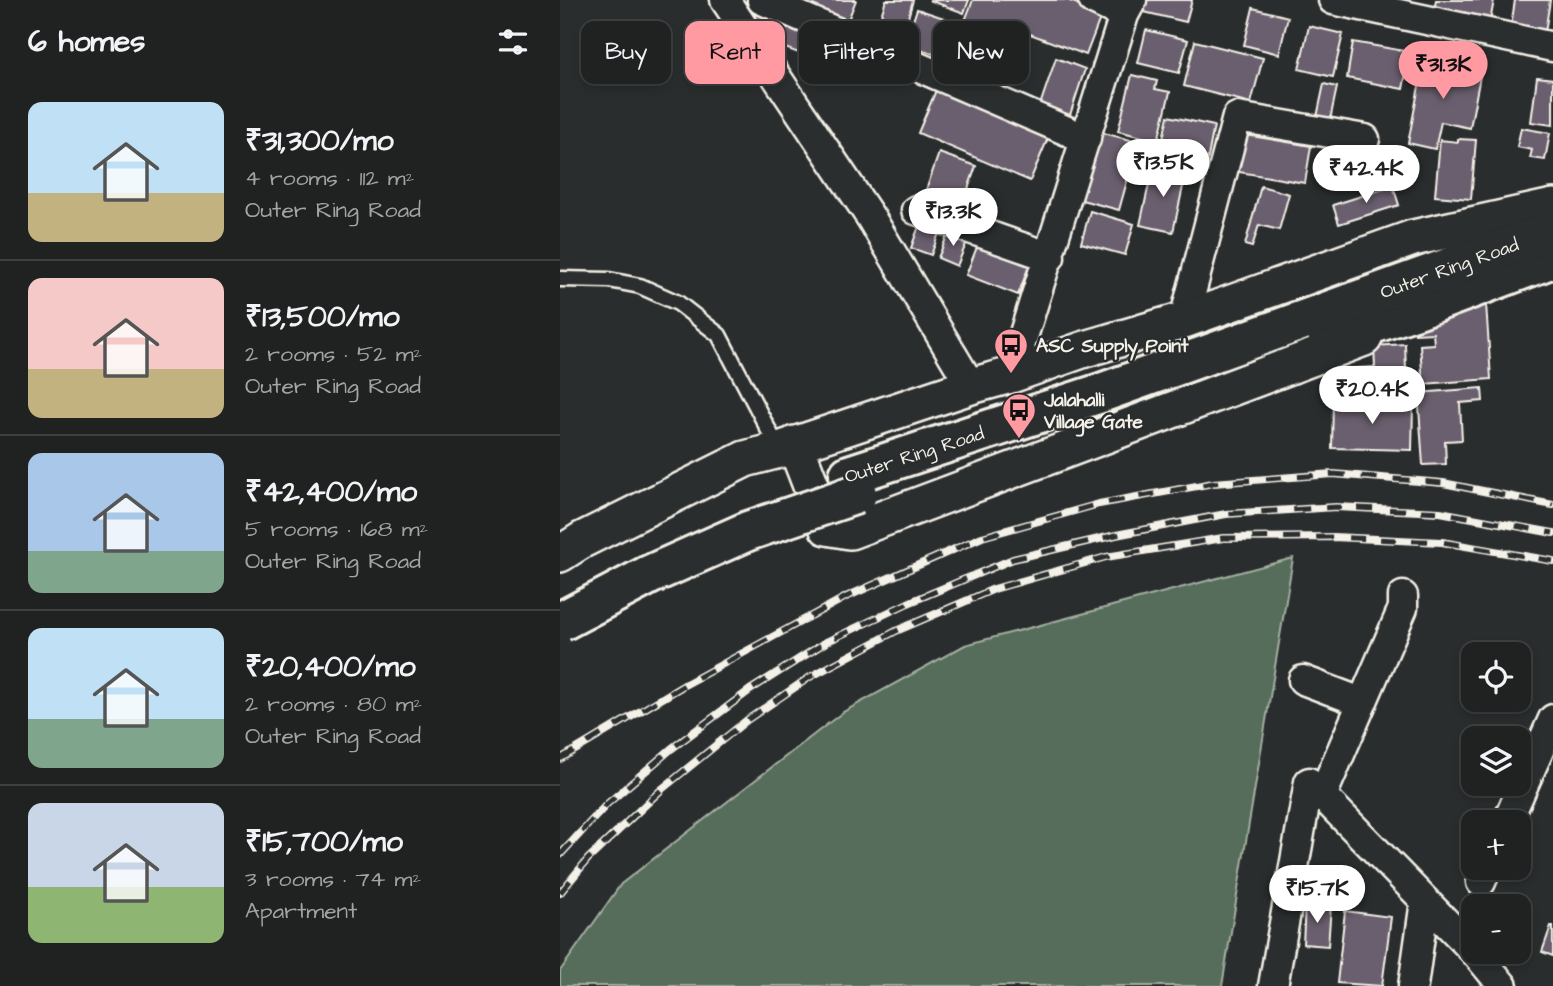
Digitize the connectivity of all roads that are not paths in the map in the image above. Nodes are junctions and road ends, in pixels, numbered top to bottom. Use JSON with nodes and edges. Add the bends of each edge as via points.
{"nodes":[{"id":1,"x":724,"y":0,"type":"edge"},
{"id":2,"x":762,"y":0,"type":"edge"},
{"id":3,"x":1093,"y":0,"type":"edge"},
{"id":4,"x":1333,"y":0,"type":"edge"},
{"id":5,"x":1128,"y":8,"type":"edge"},
{"id":6,"x":1553,"y":47,"type":"edge"},
{"id":7,"x":1086,"y":139,"type":"junction"},
{"id":8,"x":1365,"y":139,"type":"dead end"},
{"id":9,"x":1553,"y":207,"type":"edge"},
{"id":10,"x":916,"y":210,"type":"dead end"},
{"id":11,"x":1553,"y":230,"type":"edge"},
{"id":12,"x":1050,"y":257,"type":"junction"},
{"id":13,"x":1553,"y":258,"type":"edge"},
{"id":14,"x":1553,"y":266,"type":"edge"},
{"id":15,"x":560,"y":279,"type":"edge"},
{"id":16,"x":1185,"y":320,"type":"junction"},
{"id":17,"x":1012,"y":375,"type":"junction"},
{"id":18,"x":971,"y":386,"type":"junction"},
{"id":19,"x":787,"y":447,"type":"junction"},
{"id":20,"x":853,"y":485,"type":"junction"},
{"id":21,"x":560,"y":554,"type":"edge"},
{"id":22,"x":1404,"y":596,"type":"dead end"},
{"id":23,"x":560,"y":598,"type":"edge"},
{"id":24,"x":560,"y":622,"type":"edge"},
{"id":25,"x":1303,"y":680,"type":"dead end"},
{"id":26,"x":1361,"y":702,"type":"junction"},
{"id":27,"x":1553,"y":719,"type":"edge"},
{"id":28,"x":1322,"y":796,"type":"junction"},
{"id":29,"x":1512,"y":810,"type":"edge"},
{"id":30,"x":1425,"y":901,"type":"junction"},
{"id":31,"x":1461,"y":938,"type":"edge"},
{"id":32,"x":1485,"y":964,"type":"edge"},
{"id":33,"x":1273,"y":986,"type":"edge"},
{"id":34,"x":1413,"y":986,"type":"edge"},
{"id":35,"x":1503,"y":986,"type":"edge"}],
"edges":[{"from":1,"to":18,"type":"street","via":[[871,218]]},
{"from":2,"to":7,"type":"street"},
{"from":3,"to":5,"type":"street"},
{"from":4,"to":6,"type":"street"},
{"from":5,"to":7,"type":"street"},
{"from":7,"to":12,"type":"street"},
{"from":8,"to":16,"type":"street","via":[[1237,117]]},
{"from":9,"to":16,"type":"street","via":[[1413,238]]},
{"from":10,"to":12,"type":"street"},
{"from":11,"to":20,"type":"highway","name":"Outer Ring Road"},
{"from":12,"to":17,"type":"street"},
{"from":13,"to":20,"type":"highway","name":"Outer Ring Road","via":[[1420,308]]},
{"from":14,"to":19,"type":"street","via":[[850,531],[827,527]]},
{"from":15,"to":19,"type":"lane","via":[[640,286],[678,303],[719,335]]},
{"from":16,"to":17,"type":"street"},
{"from":17,"to":18,"type":"street"},
{"from":18,"to":19,"type":"street"},
{"from":19,"to":21,"type":"street","via":[[745,459]]},
{"from":20,"to":23,"type":"highway","name":"Outer Ring Road","via":[[740,510],[639,554]]},
{"from":20,"to":24,"type":"highway","name":"Outer Ring Road","bridge":true,"via":[[649,575]]},
{"from":22,"to":26,"type":"street","via":[[1403,608]]},
{"from":25,"to":26,"type":"street"},
{"from":26,"to":28,"type":"street"},
{"from":27,"to":29,"type":"street"},
{"from":28,"to":30,"type":"street"},
{"from":28,"to":33,"type":"street","via":[[1308,782]]},
{"from":30,"to":31,"type":"street"},
{"from":30,"to":34,"type":"street"},
{"from":32,"to":35,"type":"street"}]}
